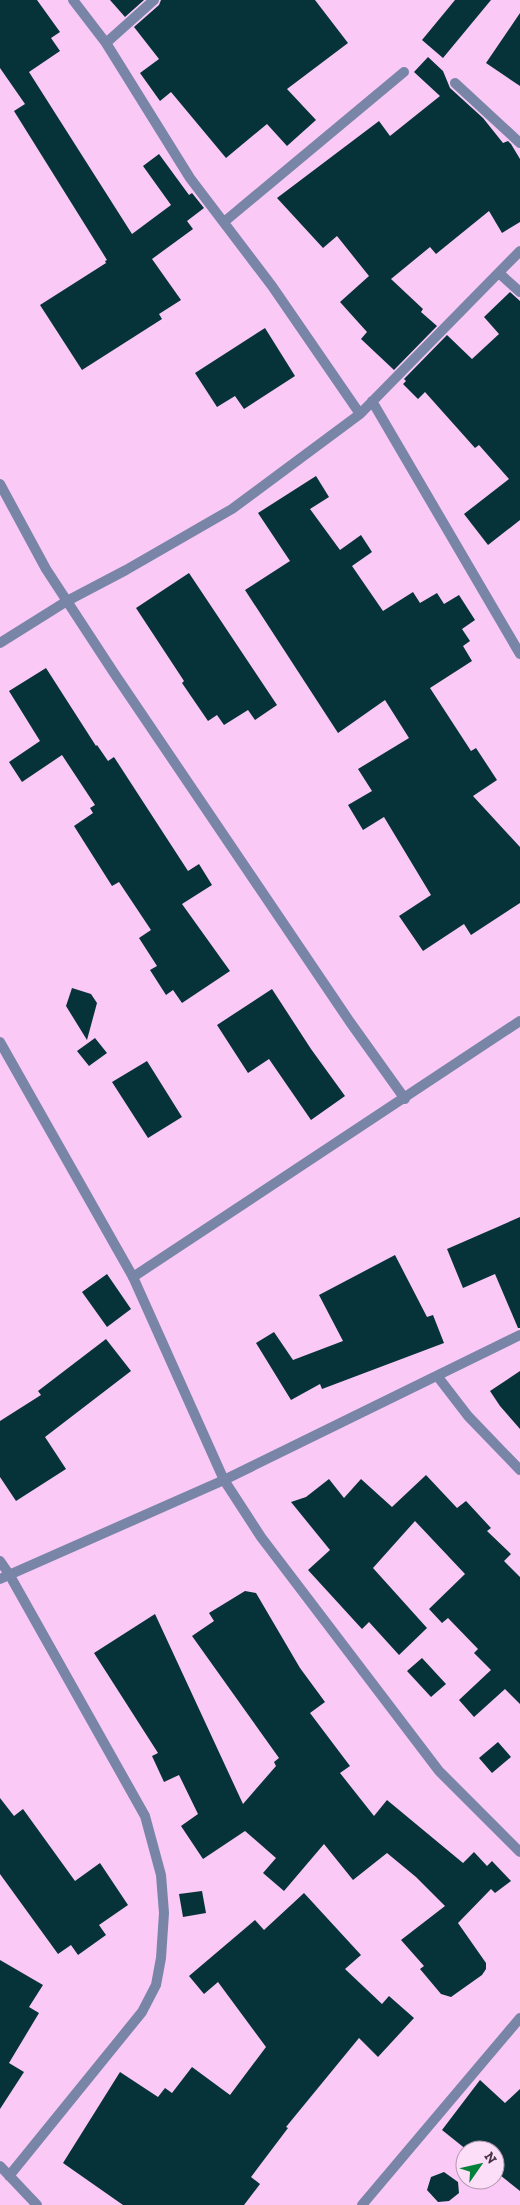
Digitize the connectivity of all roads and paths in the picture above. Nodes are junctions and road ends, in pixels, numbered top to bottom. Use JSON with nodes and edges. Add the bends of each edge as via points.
{"nodes":[{"id":1,"x":73,"y":0,"type":"edge"},
{"id":2,"x":154,"y":0,"type":"edge"},
{"id":3,"x":106,"y":43,"type":"junction"},
{"id":4,"x":404,"y":72,"type":"dead end"},
{"id":5,"x":455,"y":83,"type":"dead end"},
{"id":6,"x":520,"y":144,"type":"edge"},
{"id":7,"x":224,"y":222,"type":"junction"},
{"id":8,"x":520,"y":251,"type":"edge"},
{"id":9,"x":499,"y":273,"type":"junction"},
{"id":10,"x":520,"y":292,"type":"edge"},
{"id":11,"x":372,"y":400,"type":"junction"},
{"id":12,"x":360,"y":414,"type":"junction"},
{"id":13,"x":0,"y":484,"type":"edge"},
{"id":14,"x":67,"y":601,"type":"junction"},
{"id":15,"x":0,"y":643,"type":"edge"},
{"id":16,"x":520,"y":654,"type":"edge"},
{"id":17,"x":520,"y":1021,"type":"edge"},
{"id":18,"x":0,"y":1042,"type":"edge"},
{"id":19,"x":405,"y":1099,"type":"junction"},
{"id":20,"x":133,"y":1277,"type":"junction"},
{"id":21,"x":520,"y":1335,"type":"edge"},
{"id":22,"x":438,"y":1377,"type":"junction"},
{"id":23,"x":520,"y":1470,"type":"edge"},
{"id":24,"x":224,"y":1480,"type":"junction"},
{"id":25,"x":0,"y":1561,"type":"edge"},
{"id":26,"x":5,"y":1577,"type":"edge"},
{"id":27,"x":520,"y":1852,"type":"edge"},
{"id":28,"x":520,"y":2018,"type":"edge"},
{"id":29,"x":0,"y":2166,"type":"edge"},
{"id":30,"x":9,"y":2176,"type":"junction"},
{"id":31,"x":37,"y":2205,"type":"edge"},
{"id":32,"x":362,"y":2205,"type":"edge"}],
"edges":[{"from":1,"to":3,"type":"street"},
{"from":2,"to":3,"type":"street"},
{"from":3,"to":7,"type":"street","via":[[190,178]]},
{"from":4,"to":7,"type":"street"},
{"from":5,"to":6,"type":"street"},
{"from":7,"to":12,"type":"street"},
{"from":8,"to":9,"type":"street"},
{"from":9,"to":10,"type":"street"},
{"from":9,"to":11,"type":"street"},
{"from":11,"to":12,"type":"street"},
{"from":11,"to":16,"type":"street"},
{"from":12,"to":14,"type":"street","via":[[232,509]]},
{"from":13,"to":14,"type":"street"},
{"from":14,"to":15,"type":"street"},
{"from":14,"to":19,"type":"street","via":[[233,851]]},
{"from":17,"to":19,"type":"street"},
{"from":18,"to":20,"type":"street"},
{"from":19,"to":20,"type":"street"},
{"from":20,"to":24,"type":"street"},
{"from":21,"to":22,"type":"street"},
{"from":22,"to":23,"type":"street","via":[[468,1416]]},
{"from":22,"to":24,"type":"street"},
{"from":24,"to":26,"type":"street"},
{"from":24,"to":27,"type":"street","via":[[262,1537],[439,1772]]},
{"from":25,"to":26,"type":"street"},
{"from":26,"to":30,"type":"street","via":[[145,1816],[161,1875],[164,1913],[156,1984],[142,2012]]},
{"from":28,"to":32,"type":"street"},
{"from":29,"to":30,"type":"street"},
{"from":30,"to":31,"type":"street"}]}
